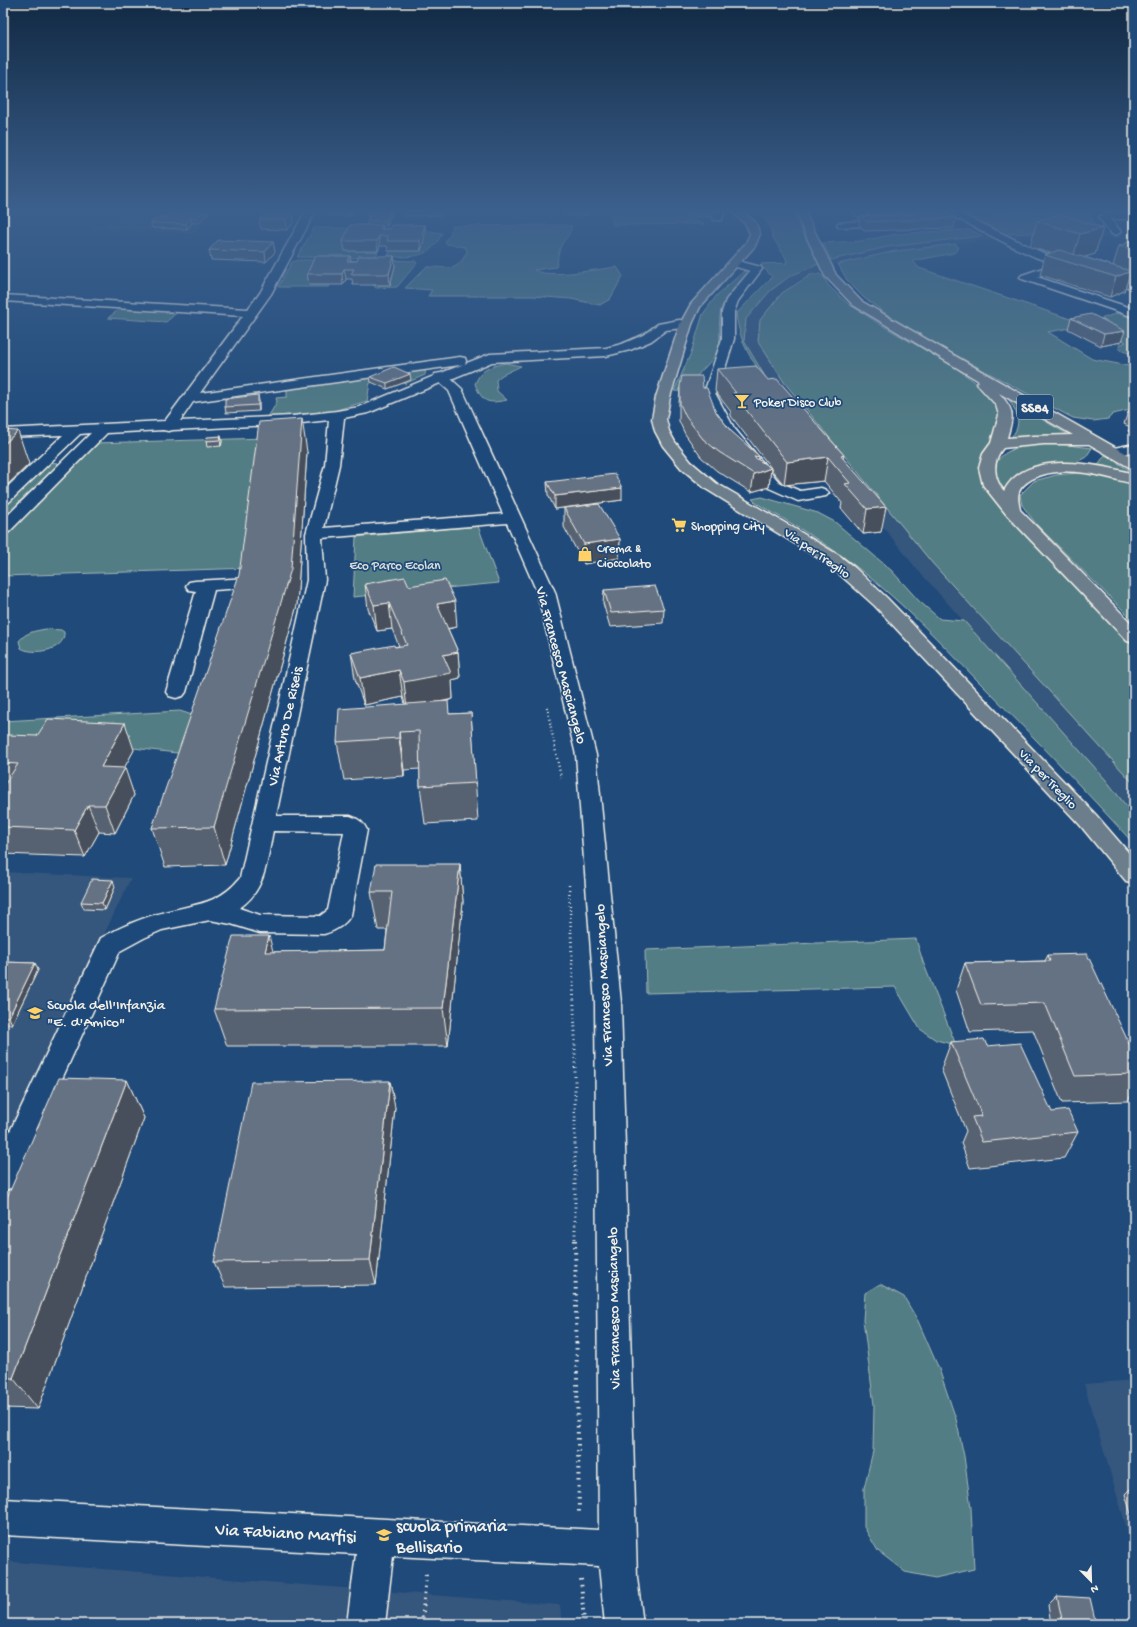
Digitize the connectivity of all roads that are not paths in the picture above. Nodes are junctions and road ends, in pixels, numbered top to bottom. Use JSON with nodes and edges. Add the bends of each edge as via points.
{"nodes":[{"id":1,"x":268,"y":288,"type":"edge"},
{"id":2,"x":711,"y":288,"type":"edge"},
{"id":3,"x":742,"y":288,"type":"edge"},
{"id":4,"x":843,"y":288,"type":"edge"},
{"id":5,"x":1058,"y":288,"type":"edge"},
{"id":6,"x":3,"y":298,"type":"edge"},
{"id":7,"x":1134,"y":303,"type":"edge"},
{"id":8,"x":1121,"y":309,"type":"junction"},
{"id":9,"x":252,"y":313,"type":"junction"},
{"id":10,"x":1134,"y":313,"type":"edge"},
{"id":11,"x":686,"y":324,"type":"junction"},
{"id":12,"x":490,"y":358,"type":"junction"},
{"id":13,"x":976,"y":374,"type":"junction"},
{"id":14,"x":440,"y":377,"type":"junction"},
{"id":15,"x":190,"y":398,"type":"junction"},
{"id":16,"x":337,"y":416,"type":"junction"},
{"id":17,"x":168,"y":427,"type":"junction"},
{"id":18,"x":103,"y":429,"type":"junction"},
{"id":19,"x":76,"y":430,"type":"junction"},
{"id":20,"x":5,"y":435,"type":"edge"},
{"id":21,"x":1094,"y":440,"type":"junction"},
{"id":22,"x":998,"y":444,"type":"junction"},
{"id":23,"x":1134,"y":448,"type":"edge"},
{"id":24,"x":1114,"y":452,"type":"junction"},
{"id":25,"x":1134,"y":464,"type":"edge"},
{"id":26,"x":1075,"y":468,"type":"junction"},
{"id":27,"x":1134,"y":479,"type":"edge"},
{"id":28,"x":821,"y":493,"type":"dead end"},
{"id":29,"x":3,"y":499,"type":"edge"},
{"id":30,"x":1012,"y":511,"type":"junction"},
{"id":31,"x":513,"y":518,"type":"junction"},
{"id":32,"x":3,"y":529,"type":"edge"},
{"id":33,"x":314,"y":534,"type":"junction"},
{"id":34,"x":250,"y":583,"type":"edge"},
{"id":35,"x":1134,"y":637,"type":"edge"},
{"id":36,"x":176,"y":692,"type":"dead end"},
{"id":37,"x":263,"y":823,"type":"junction"},
{"id":38,"x":1134,"y":875,"type":"edge"},
{"id":39,"x":211,"y":911,"type":"junction"},
{"id":40,"x":3,"y":1178,"type":"edge"},
{"id":41,"x":3,"y":1517,"type":"edge"},
{"id":42,"x":378,"y":1537,"type":"junction"},
{"id":43,"x":617,"y":1549,"type":"junction"},
{"id":44,"x":366,"y":1624,"type":"edge"},
{"id":45,"x":624,"y":1624,"type":"edge"}],
"edges":[{"from":1,"to":9,"type":"street"},
{"from":2,"to":11,"type":"main road","name":"Via per Treglio","via":[[695,306]]},
{"from":3,"to":28,"type":"street","via":[[732,300],[728,312],[728,338],[712,388],[708,393],[728,430],[774,485],[798,496]]},
{"from":4,"to":13,"type":"main road","number":"SS84","via":[[857,303],[875,315]]},
{"from":5,"to":8,"type":"street"},
{"from":6,"to":9,"type":"street"},
{"from":7,"to":8,"type":"street"},
{"from":8,"to":10,"type":"street"},
{"from":9,"to":15,"type":"street"},
{"from":11,"to":12,"type":"street","via":[[662,327],[647,338],[606,352]]},
{"from":11,"to":38,"type":"main road","name":"Via per Treglio","via":[[659,419],[668,443],[686,465],[712,486],[786,530],[849,572],[1088,820]]},
{"from":12,"to":14,"type":"street"},
{"from":12,"to":15,"type":"street"},
{"from":13,"to":21,"type":"main road","number":"SS84"},
{"from":13,"to":22,"type":"main road","via":[[1002,404],[1006,415]]},
{"from":14,"to":16,"type":"street","via":[[374,406]]},
{"from":14,"to":31,"type":"street","name":"Via Francesco Masciangelo","via":[[455,389]]},
{"from":15,"to":17,"type":"street"},
{"from":16,"to":17,"type":"street"},
{"from":16,"to":33,"type":"street","name":"Via Arturo De Riseis","via":[[332,465]]},
{"from":17,"to":18,"type":"street"},
{"from":18,"to":19,"type":"street"},
{"from":18,"to":32,"type":"street"},
{"from":19,"to":20,"type":"street"},
{"from":19,"to":29,"type":"street"},
{"from":21,"to":22,"type":"main road","via":[[1052,438]]},
{"from":21,"to":24,"type":"main road","number":"SS84"},
{"from":21,"to":26,"type":"main road","via":[[1096,452],[1090,460]]},
{"from":22,"to":30,"type":"main road","via":[[990,454],[987,468],[991,485]]},
{"from":23,"to":24,"type":"street"},
{"from":24,"to":25,"type":"main road","number":"SS84"},
{"from":26,"to":27,"type":"main road"},
{"from":26,"to":30,"type":"main road","via":[[1049,469],[1024,476],[1012,490]]},
{"from":30,"to":35,"type":"main road"},
{"from":31,"to":33,"type":"street"},
{"from":31,"to":43,"type":"street","name":"Via Francesco Masciangelo","via":[[546,592],[586,754],[607,997]]},
{"from":33,"to":37,"type":"street","name":"Via Arturo De Riseis"},
{"from":34,"to":36,"type":"street","via":[[201,585]]},
{"from":37,"to":39,"type":"street","name":"Via Arturo De Riseis","via":[[250,880],[240,895]]},
{"from":37,"to":39,"type":"street","via":[[350,824],[356,830],[339,915],[324,925],[260,924]]},
{"from":39,"to":40,"type":"street","name":"Via Arturo De Riseis","via":[[147,926],[110,945]]},
{"from":41,"to":42,"type":"street","name":"Via Fabiano Marfisi"},
{"from":42,"to":43,"type":"street","name":"Via Fabiano Marfisi"},
{"from":42,"to":44,"type":"street"},
{"from":43,"to":45,"type":"street","name":"Via Francesco Masciangelo"}]}
